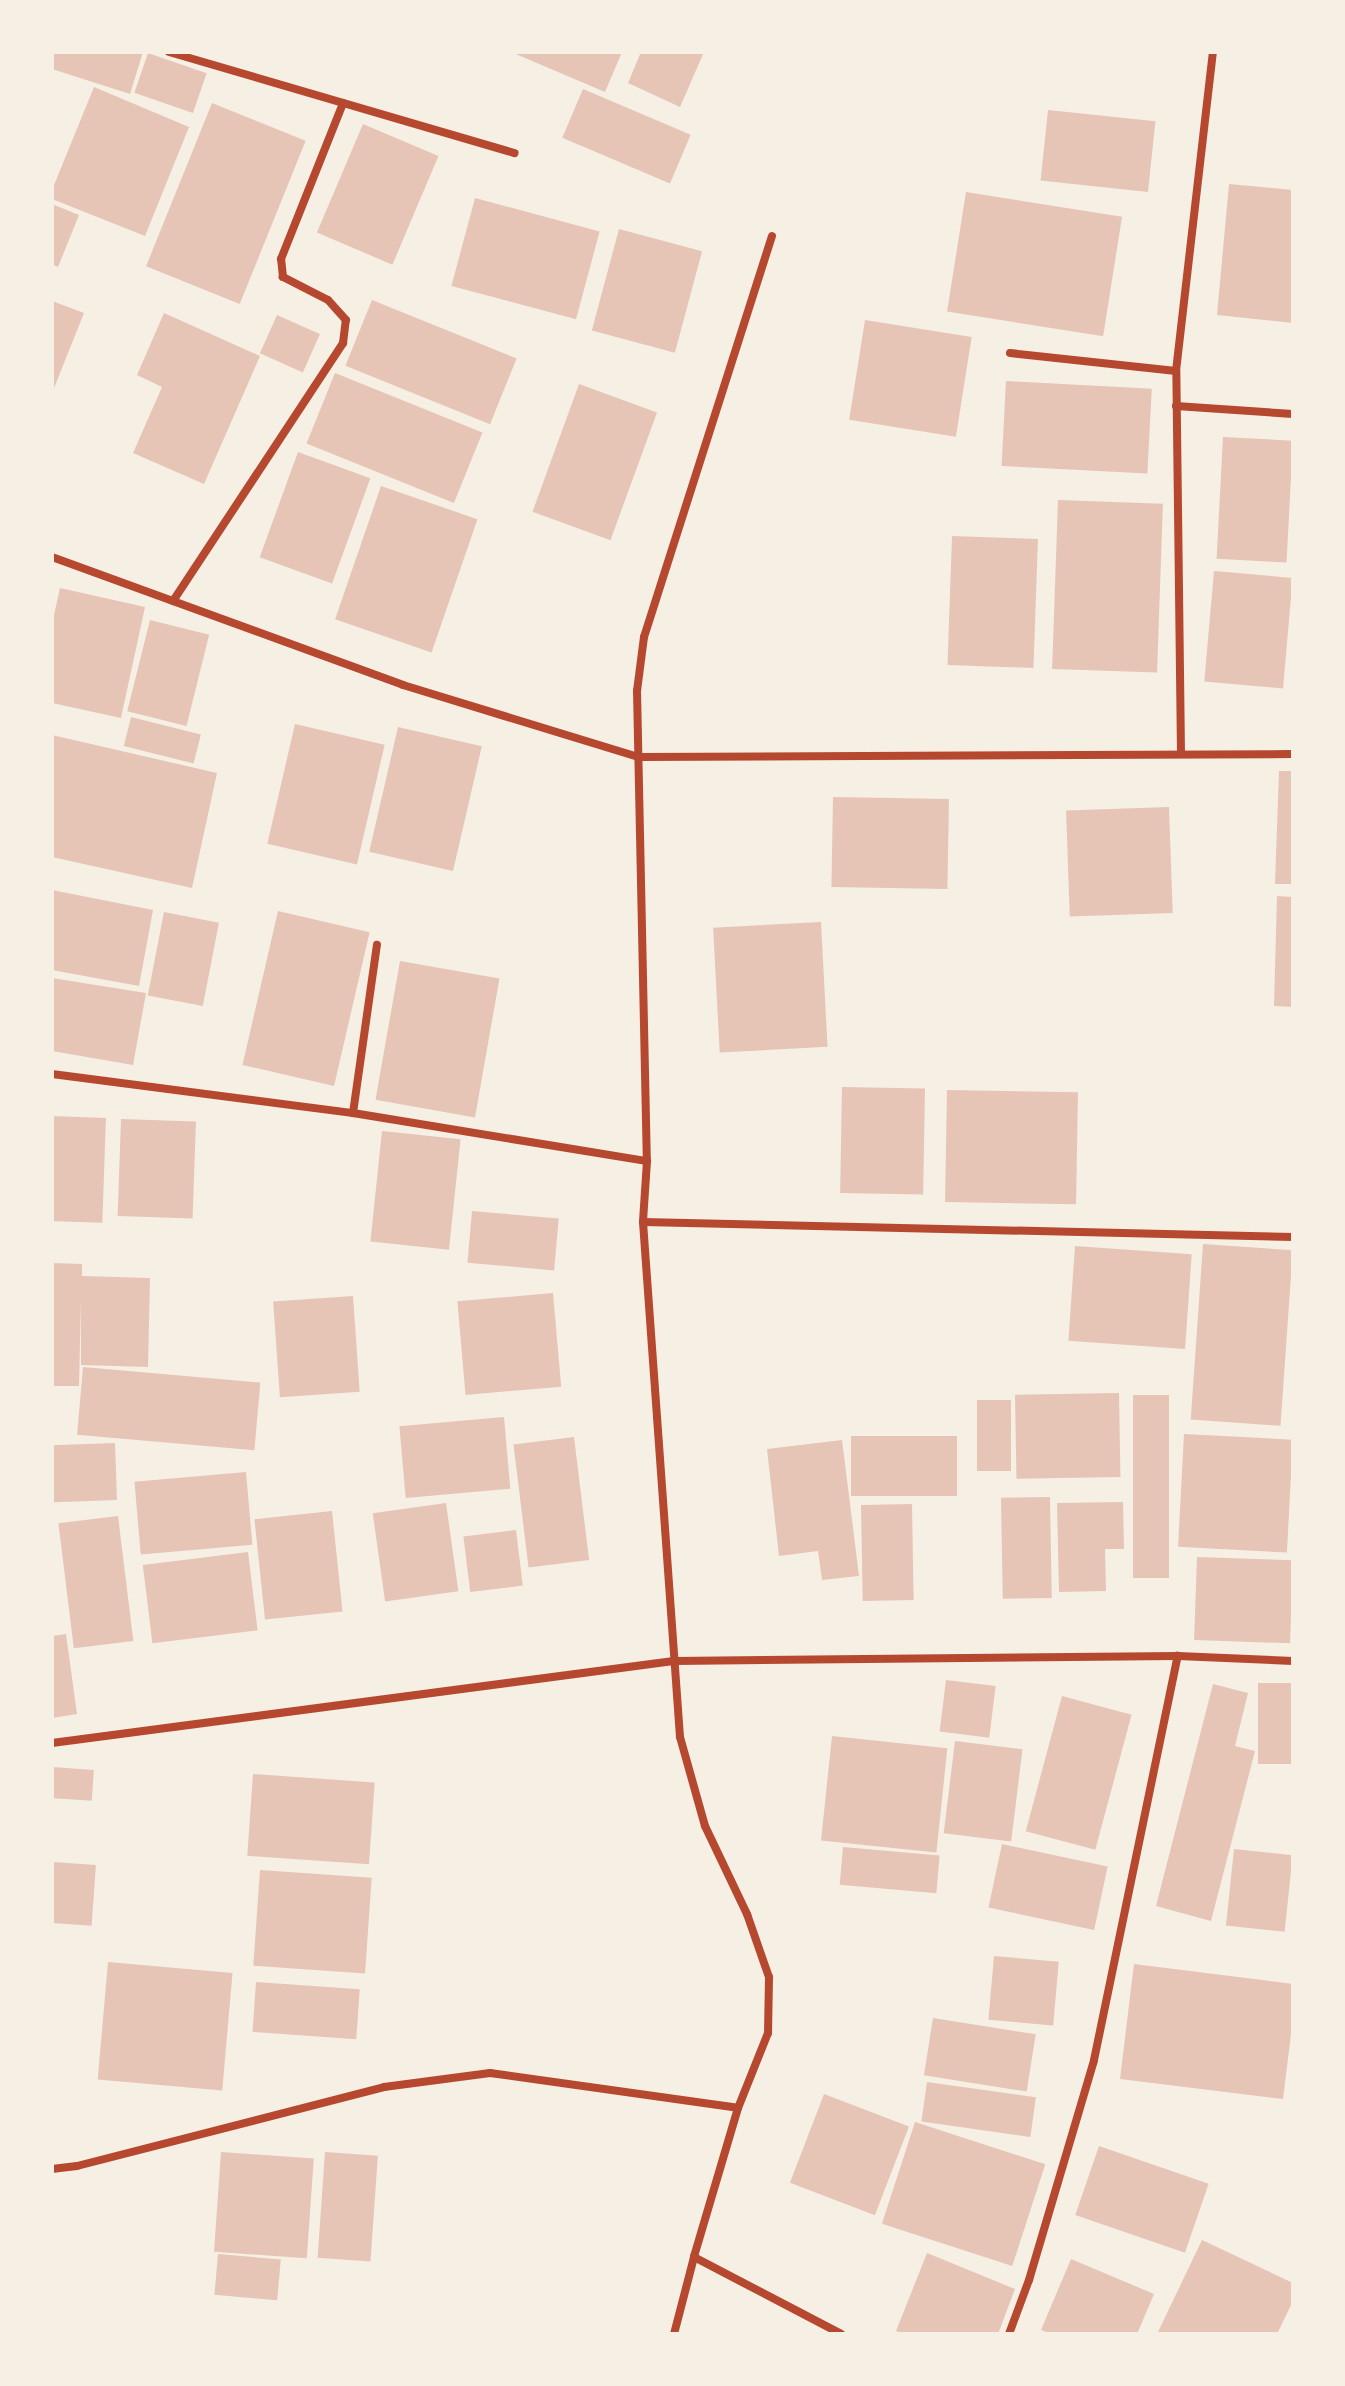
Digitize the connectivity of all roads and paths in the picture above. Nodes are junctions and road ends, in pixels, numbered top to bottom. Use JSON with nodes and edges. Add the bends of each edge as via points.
{"nodes":[{"id":1,"x":169,"y":52,"type":"edge"},
{"id":2,"x":1213,"y":52,"type":"edge"},
{"id":3,"x":343,"y":103,"type":"junction"},
{"id":4,"x":515,"y":153,"type":"dead end"},
{"id":5,"x":772,"y":236,"type":"dead end"},
{"id":6,"x":1010,"y":353,"type":"dead end"},
{"id":7,"x":1176,"y":371,"type":"junction"},
{"id":8,"x":1176,"y":406,"type":"junction"},
{"id":9,"x":1293,"y":414,"type":"edge"},
{"id":10,"x":52,"y":557,"type":"edge"},
{"id":11,"x":173,"y":601,"type":"junction"},
{"id":12,"x":1181,"y":754,"type":"junction"},
{"id":13,"x":1293,"y":754,"type":"edge"},
{"id":14,"x":639,"y":757,"type":"junction"},
{"id":15,"x":377,"y":945,"type":"dead end"},
{"id":16,"x":52,"y":1074,"type":"edge"},
{"id":17,"x":353,"y":1113,"type":"junction"},
{"id":18,"x":647,"y":1161,"type":"junction"},
{"id":19,"x":643,"y":1222,"type":"junction"},
{"id":20,"x":1293,"y":1237,"type":"edge"},
{"id":21,"x":1178,"y":1656,"type":"junction"},
{"id":22,"x":674,"y":1661,"type":"junction"},
{"id":23,"x":1293,"y":1661,"type":"edge"},
{"id":24,"x":52,"y":1743,"type":"edge"},
{"id":25,"x":738,"y":2108,"type":"junction"},
{"id":26,"x":52,"y":2169,"type":"edge"},
{"id":27,"x":694,"y":2257,"type":"junction"},
{"id":28,"x":674,"y":2334,"type":"edge"},
{"id":29,"x":841,"y":2334,"type":"edge"},
{"id":30,"x":1009,"y":2334,"type":"edge"}],
"edges":[{"from":1,"to":3,"type":"street"},
{"from":2,"to":7,"type":"street"},
{"from":3,"to":4,"type":"street"},
{"from":3,"to":11,"type":"street","via":[[281,259],[283,277],[328,300],[346,320],[343,343]]},
{"from":5,"to":14,"type":"street","via":[[644,637],[637,691]]},
{"from":6,"to":7,"type":"street"},
{"from":7,"to":8,"type":"street"},
{"from":8,"to":9,"type":"street"},
{"from":8,"to":12,"type":"street"},
{"from":10,"to":11,"type":"street"},
{"from":11,"to":14,"type":"street","via":[[403,685]]},
{"from":12,"to":13,"type":"street"},
{"from":12,"to":14,"type":"street"},
{"from":14,"to":18,"type":"street"},
{"from":15,"to":17,"type":"street"},
{"from":16,"to":17,"type":"street"},
{"from":17,"to":18,"type":"street"},
{"from":18,"to":19,"type":"street"},
{"from":19,"to":20,"type":"street"},
{"from":19,"to":22,"type":"street"},
{"from":21,"to":22,"type":"street"},
{"from":21,"to":23,"type":"street"},
{"from":21,"to":30,"type":"street","via":[[1094,2060]]},
{"from":22,"to":24,"type":"street"},
{"from":22,"to":25,"type":"street","via":[[680,1737],[705,1826],[747,1914],[769,1977],[768,2033]]},
{"from":25,"to":26,"type":"street","via":[[490,2073],[384,2087]]},
{"from":25,"to":27,"type":"street"},
{"from":27,"to":28,"type":"street"},
{"from":27,"to":29,"type":"street"}]}
